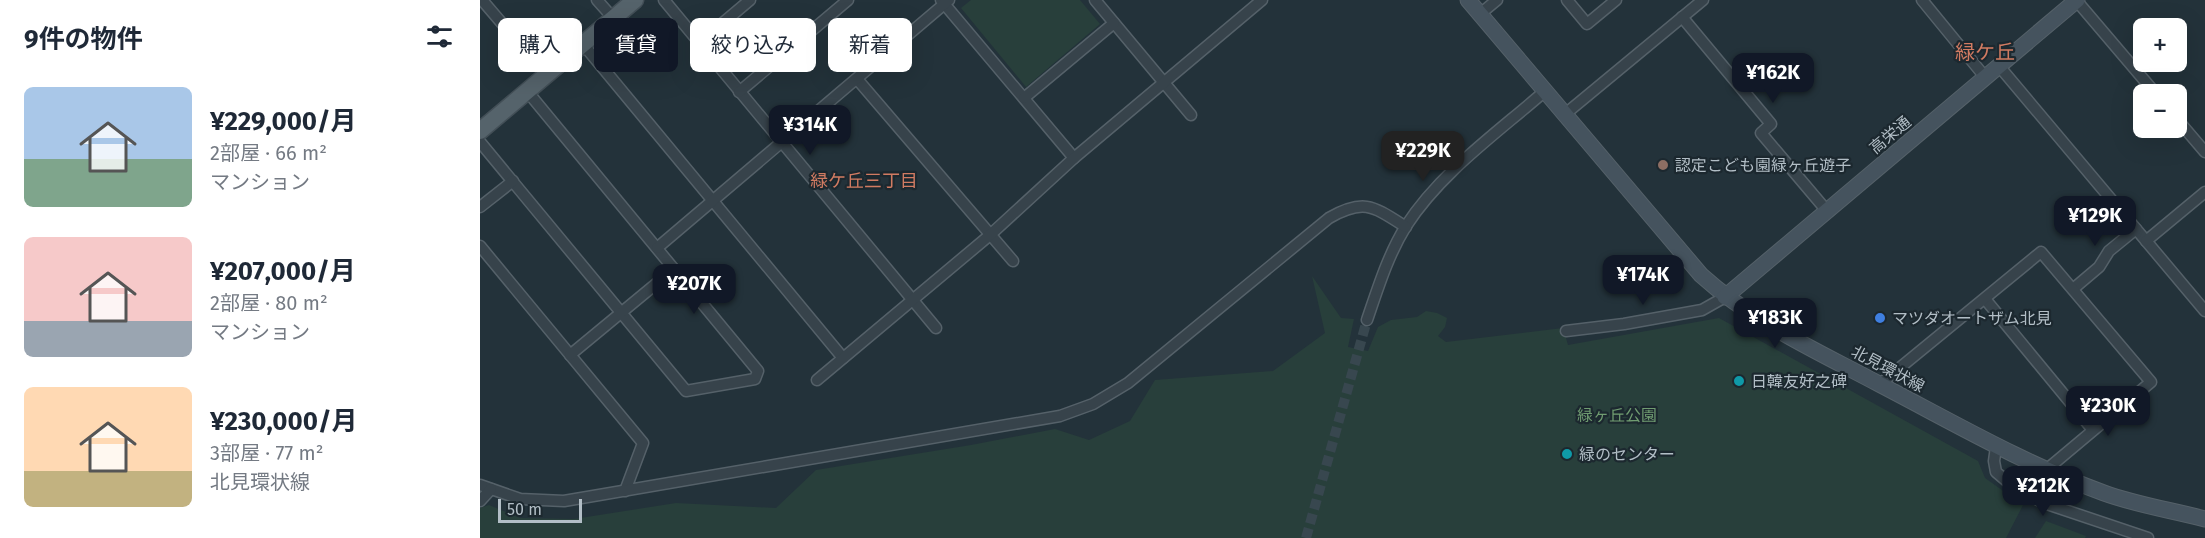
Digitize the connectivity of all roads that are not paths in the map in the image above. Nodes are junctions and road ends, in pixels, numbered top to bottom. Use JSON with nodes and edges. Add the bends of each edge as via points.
{"nodes":[{"id":1,"x":482,"y":0,"type":"edge"},
{"id":2,"x":597,"y":0,"type":"edge"},
{"id":3,"x":635,"y":0,"type":"edge"},
{"id":4,"x":664,"y":0,"type":"edge"},
{"id":5,"x":750,"y":0,"type":"edge"},
{"id":6,"x":848,"y":0,"type":"edge"},
{"id":7,"x":1262,"y":0,"type":"edge"},
{"id":8,"x":1468,"y":0,"type":"edge"},
{"id":9,"x":1497,"y":0,"type":"edge"},
{"id":10,"x":1567,"y":0,"type":"edge"},
{"id":11,"x":1616,"y":0,"type":"edge"},
{"id":12,"x":1702,"y":0,"type":"edge"},
{"id":13,"x":2076,"y":0,"type":"edge"},
{"id":14,"x":945,"y":1,"type":"edge"},
{"id":15,"x":1099,"y":1,"type":"edge"},
{"id":16,"x":1925,"y":1,"type":"edge"},
{"id":17,"x":1480,"y":14,"type":"junction"},
{"id":18,"x":1682,"y":17,"type":"junction"},
{"id":19,"x":613,"y":18,"type":"joint"},
{"id":20,"x":729,"y":18,"type":"edge"},
{"id":21,"x":1114,"y":23,"type":"junction"},
{"id":22,"x":690,"y":32,"type":"edge"},
{"id":23,"x":594,"y":34,"type":"edge"},
{"id":24,"x":582,"y":44,"type":"joint"},
{"id":25,"x":2000,"y":66,"type":"junction"},
{"id":26,"x":549,"y":72,"type":"edge"},
{"id":27,"x":723,"y":72,"type":"edge"},
{"id":28,"x":546,"y":75,"type":"junction"},
{"id":29,"x":1986,"y":77,"type":"junction"},
{"id":30,"x":857,"y":79,"type":"junction"},
{"id":31,"x":1164,"y":82,"type":"junction"},
{"id":32,"x":2147,"y":84,"type":"edge"},
{"id":33,"x":527,"y":91,"type":"junction"},
{"id":34,"x":1545,"y":91,"type":"junction"},
{"id":35,"x":739,"y":92,"type":"junction"},
{"id":36,"x":1024,"y":98,"type":"junction"},
{"id":37,"x":1191,"y":115,"type":"dead end"},
{"id":38,"x":1564,"y":115,"type":"junction"},
{"id":39,"x":480,"y":131,"type":"edge"},
{"id":40,"x":2187,"y":131,"type":"edge"},
{"id":41,"x":480,"y":142,"type":"edge"},
{"id":42,"x":781,"y":143,"type":"junction"},
{"id":43,"x":2205,"y":152,"type":"edge"},
{"id":44,"x":1074,"y":158,"type":"junction"},
{"id":45,"x":513,"y":181,"type":"junction"},
{"id":46,"x":2205,"y":192,"type":"edge"},
{"id":47,"x":713,"y":201,"type":"junction"},
{"id":48,"x":480,"y":207,"type":"edge"},
{"id":49,"x":1827,"y":212,"type":"junction"},
{"id":50,"x":1406,"y":227,"type":"junction"},
{"id":51,"x":2136,"y":229,"type":"junction"},
{"id":52,"x":990,"y":235,"type":"junction"},
{"id":53,"x":2146,"y":241,"type":"junction"},
{"id":54,"x":480,"y":246,"type":"edge"},
{"id":55,"x":657,"y":248,"type":"junction"},
{"id":56,"x":1013,"y":261,"type":"dead end"},
{"id":57,"x":674,"y":269,"type":"junction"},
{"id":58,"x":2073,"y":289,"type":"junction"},
{"id":59,"x":1725,"y":297,"type":"junction"},
{"id":60,"x":913,"y":299,"type":"junction"},
{"id":61,"x":1985,"y":299,"type":"junction"},
{"id":62,"x":2205,"y":311,"type":"edge"},
{"id":63,"x":621,"y":314,"type":"junction"},
{"id":64,"x":1368,"y":320,"type":"tunnel mouth"},
{"id":65,"x":936,"y":328,"type":"dead end"},
{"id":66,"x":1566,"y":331,"type":"dead end"},
{"id":67,"x":570,"y":355,"type":"junction"},
{"id":68,"x":843,"y":358,"type":"junction"},
{"id":69,"x":817,"y":380,"type":"dead end"},
{"id":70,"x":1880,"y":384,"type":"junction"},
{"id":71,"x":2093,"y":430,"type":"junction"},
{"id":72,"x":1996,"y":447,"type":"junction"},
{"id":73,"x":2046,"y":470,"type":"junction"},
{"id":74,"x":485,"y":487,"type":"edge"},
{"id":75,"x":625,"y":491,"type":"junction"},
{"id":76,"x":480,"y":501,"type":"edge"},
{"id":77,"x":2202,"y":515,"type":"edge"},
{"id":78,"x":2148,"y":538,"type":"edge"}],
"edges":[{"from":1,"to":28,"type":"street"},
{"from":2,"to":19,"type":"street"},
{"from":3,"to":19,"type":"main road"},
{"from":4,"to":22,"type":"street"},
{"from":5,"to":20,"type":"street"},
{"from":6,"to":35,"type":"street"},
{"from":7,"to":31,"type":"street"},
{"from":8,"to":17,"type":"main road","name":"北見環状線"},
{"from":9,"to":17,"type":"street"},
{"from":10,"to":11,"type":"street","via":[[1587,24]]},
{"from":12,"to":18,"type":"street"},
{"from":13,"to":25,"type":"main road","name":"高栄通"},
{"from":13,"to":32,"type":"street"},
{"from":14,"to":30,"type":"street"},
{"from":14,"to":36,"type":"street"},
{"from":15,"to":21,"type":"street"},
{"from":16,"to":29,"type":"street"},
{"from":17,"to":34,"type":"main road","name":"北見環状線"},
{"from":18,"to":38,"type":"street"},
{"from":18,"to":49,"type":"street","via":[[1771,124],[1761,133]]},
{"from":21,"to":31,"type":"street"},
{"from":21,"to":36,"type":"street"},
{"from":23,"to":24,"type":"main road"},
{"from":24,"to":47,"type":"street"},
{"from":25,"to":29,"type":"main road","name":"高栄通"},
{"from":25,"to":51,"type":"street"},
{"from":26,"to":28,"type":"main road"},
{"from":27,"to":35,"type":"street"},
{"from":28,"to":33,"type":"main road"},
{"from":29,"to":49,"type":"main road","name":"高栄通"},
{"from":30,"to":42,"type":"street"},
{"from":30,"to":52,"type":"street"},
{"from":31,"to":37,"type":"street"},
{"from":31,"to":44,"type":"street"},
{"from":33,"to":39,"type":"main road"},
{"from":33,"to":55,"type":"street"},
{"from":34,"to":38,"type":"main road","name":"北見環状線"},
{"from":34,"to":50,"type":"street","via":[[1459,166]]},
{"from":35,"to":42,"type":"street"},
{"from":36,"to":44,"type":"street"},
{"from":38,"to":59,"type":"main road","name":"北見環状線","via":[[1701,275]]},
{"from":40,"to":43,"type":"street"},
{"from":41,"to":45,"type":"street"},
{"from":42,"to":47,"type":"street"},
{"from":42,"to":60,"type":"street"},
{"from":44,"to":52,"type":"street"},
{"from":45,"to":48,"type":"street"},
{"from":45,"to":63,"type":"street"},
{"from":46,"to":53,"type":"street"},
{"from":47,"to":55,"type":"street"},
{"from":47,"to":68,"type":"street"},
{"from":49,"to":59,"type":"main road","name":"高栄通"},
{"from":50,"to":64,"type":"street","via":[[1386,264]]},
{"from":50,"to":75,"type":"street","via":[[1381,211],[1363,206],[1347,208],[1329,218],[1128,383],[1094,404],[1060,416]]},
{"from":51,"to":53,"type":"street"},
{"from":51,"to":58,"type":"street"},
{"from":52,"to":56,"type":"street"},
{"from":52,"to":60,"type":"street"},
{"from":53,"to":62,"type":"street"},
{"from":54,"to":67,"type":"street"},
{"from":55,"to":57,"type":"street"},
{"from":57,"to":63,"type":"street"},
{"from":57,"to":63,"type":"street","via":[[759,371],[755,379],[686,391]]},
{"from":58,"to":61,"type":"street","via":[[2041,252]]},
{"from":58,"to":71,"type":"street","via":[[2151,381]]},
{"from":59,"to":66,"type":"street","via":[[1702,310]]},
{"from":59,"to":70,"type":"main road","name":"北見環状線","via":[[1775,330]]},
{"from":60,"to":65,"type":"street"},
{"from":60,"to":68,"type":"street"},
{"from":61,"to":70,"type":"street"},
{"from":61,"to":71,"type":"street"},
{"from":63,"to":67,"type":"street"},
{"from":67,"to":75,"type":"street","via":[[643,443]]},
{"from":68,"to":69,"type":"street"},
{"from":70,"to":72,"type":"main road","name":"北見環状線"},
{"from":71,"to":73,"type":"street"},
{"from":72,"to":73,"type":"main road","name":"北見環状線"},
{"from":72,"to":78,"type":"street","via":[[1996,472],[2016,489]]},
{"from":73,"to":77,"type":"main road","name":"北見環状線","via":[[2151,508]]},
{"from":74,"to":75,"type":"street","via":[[520,499],[564,501]]},
{"from":74,"to":76,"type":"street"}]}
